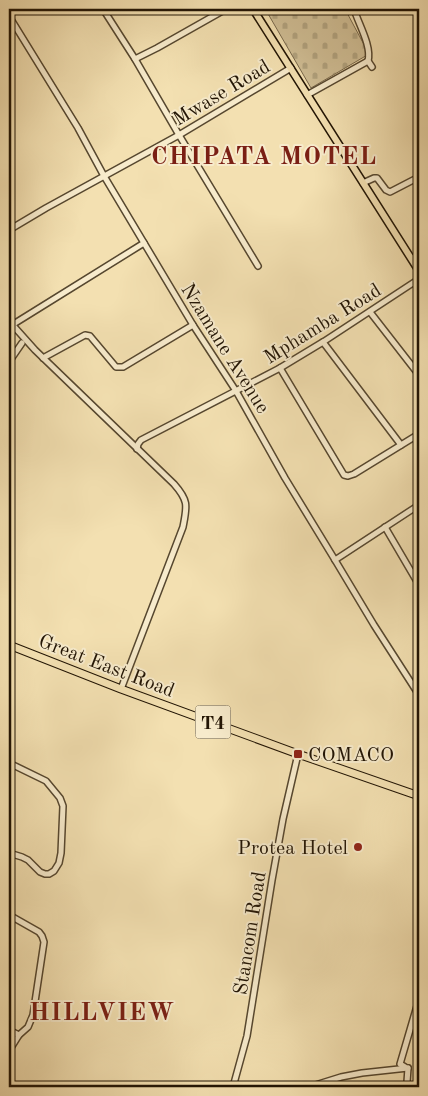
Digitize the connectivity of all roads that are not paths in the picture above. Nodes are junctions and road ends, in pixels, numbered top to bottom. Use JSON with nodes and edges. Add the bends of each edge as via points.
{"nodes":[{"id":1,"x":103,"y":9,"type":"edge"},
{"id":2,"x":226,"y":9,"type":"edge"},
{"id":3,"x":252,"y":9,"type":"edge"},
{"id":4,"x":354,"y":9,"type":"edge"},
{"id":5,"x":9,"y":16,"type":"edge"},
{"id":6,"x":11,"y":25,"type":"edge"},
{"id":7,"x":135,"y":58,"type":"junction"},
{"id":8,"x":368,"y":61,"type":"junction"},
{"id":9,"x":372,"y":67,"type":"dead end"},
{"id":10,"x":291,"y":68,"type":"junction"},
{"id":11,"x":307,"y":96,"type":"junction"},
{"id":12,"x":179,"y":135,"type":"junction"},
{"id":13,"x":104,"y":176,"type":"junction"},
{"id":14,"x":419,"y":177,"type":"edge"},
{"id":15,"x":363,"y":183,"type":"junction"},
{"id":16,"x":9,"y":230,"type":"edge"},
{"id":17,"x":144,"y":243,"type":"junction"},
{"id":18,"x":419,"y":254,"type":"edge"},
{"id":19,"x":412,"y":259,"type":"junction"},
{"id":20,"x":258,"y":266,"type":"dead end"},
{"id":21,"x":419,"y":271,"type":"edge"},
{"id":22,"x":419,"y":279,"type":"edge"},
{"id":23,"x":370,"y":312,"type":"junction"},
{"id":24,"x":10,"y":323,"type":"edge"},
{"id":25,"x":193,"y":325,"type":"junction"},
{"id":26,"x":323,"y":342,"type":"junction"},
{"id":27,"x":22,"y":343,"type":"dead end"},
{"id":28,"x":43,"y":358,"type":"junction"},
{"id":29,"x":9,"y":362,"type":"edge"},
{"id":30,"x":280,"y":368,"type":"junction"},
{"id":31,"x":419,"y":375,"type":"edge"},
{"id":32,"x":236,"y":391,"type":"junction"},
{"id":33,"x":419,"y":434,"type":"edge"},
{"id":34,"x":400,"y":446,"type":"junction"},
{"id":35,"x":137,"y":449,"type":"junction"},
{"id":36,"x":419,"y":505,"type":"edge"},
{"id":37,"x":385,"y":528,"type":"junction"},
{"id":38,"x":334,"y":560,"type":"junction"},
{"id":39,"x":419,"y":584,"type":"edge"},
{"id":40,"x":9,"y":645,"type":"edge"},
{"id":41,"x":120,"y":689,"type":"junction"},
{"id":42,"x":419,"y":695,"type":"edge"},
{"id":43,"x":298,"y":754,"type":"junction"},
{"id":44,"x":9,"y":764,"type":"edge"},
{"id":45,"x":419,"y":796,"type":"edge"},
{"id":46,"x":9,"y":853,"type":"edge"},
{"id":47,"x":9,"y":915,"type":"edge"},
{"id":48,"x":419,"y":999,"type":"edge"},
{"id":49,"x":9,"y":1030,"type":"edge"},
{"id":50,"x":19,"y":1035,"type":"junction"},
{"id":51,"x":9,"y":1051,"type":"edge"},
{"id":52,"x":408,"y":1068,"type":"junction"},
{"id":53,"x":233,"y":1087,"type":"edge"},
{"id":54,"x":309,"y":1087,"type":"edge"},
{"id":55,"x":409,"y":1087,"type":"edge"}],
"edges":[{"from":1,"to":7,"type":"street"},
{"from":2,"to":7,"type":"street"},
{"from":3,"to":10,"type":"main road"},
{"from":4,"to":8,"type":"street","via":[[367,45]]},
{"from":5,"to":6,"type":"street","name":"Nzamane Avenue"},
{"from":6,"to":13,"type":"street","name":"Nzamane Avenue","via":[[78,128]]},
{"from":7,"to":12,"type":"street"},
{"from":8,"to":9,"type":"street"},
{"from":8,"to":11,"type":"street"},
{"from":10,"to":11,"type":"main road"},
{"from":10,"to":12,"type":"street","name":"Mwase Road"},
{"from":11,"to":15,"type":"main road"},
{"from":12,"to":13,"type":"street","name":"Mwase Road"},
{"from":12,"to":20,"type":"street"},
{"from":13,"to":16,"type":"street","name":"Mwase Road"},
{"from":13,"to":17,"type":"street","name":"Nzamane Avenue"},
{"from":14,"to":15,"type":"street","via":[[390,192],[376,178]]},
{"from":15,"to":19,"type":"main road"},
{"from":17,"to":24,"type":"street"},
{"from":17,"to":25,"type":"street","name":"Nzamane Avenue"},
{"from":18,"to":19,"type":"street"},
{"from":19,"to":21,"type":"main road"},
{"from":22,"to":23,"type":"street","name":"Mphamba Road"},
{"from":23,"to":26,"type":"street","name":"Mphamba Road"},
{"from":23,"to":31,"type":"street"},
{"from":24,"to":28,"type":"street"},
{"from":25,"to":28,"type":"street","via":[[119,367],[87,334]]},
{"from":25,"to":32,"type":"street","name":"Nzamane Avenue"},
{"from":26,"to":30,"type":"street","name":"Mphamba Road"},
{"from":26,"to":34,"type":"street"},
{"from":27,"to":29,"type":"street"},
{"from":28,"to":35,"type":"street"},
{"from":30,"to":32,"type":"street","name":"Mphamba Road"},
{"from":30,"to":34,"type":"street","via":[[344,475],[354,474]]},
{"from":32,"to":35,"type":"street","name":"Mphamba Road","via":[[141,440]]},
{"from":32,"to":38,"type":"street","name":"Nzamane Avenue"},
{"from":33,"to":34,"type":"street"},
{"from":35,"to":41,"type":"street","via":[[183,494],[186,512]]},
{"from":36,"to":37,"type":"street"},
{"from":37,"to":38,"type":"street"},
{"from":37,"to":39,"type":"street"},
{"from":38,"to":42,"type":"street","name":"Nzamane Avenue"},
{"from":40,"to":41,"type":"highway","name":"Great East Road","number":"T4"},
{"from":41,"to":43,"type":"highway","name":"Great East Road","number":"T4"},
{"from":43,"to":45,"type":"highway","name":"Great East Road","number":"T4"},
{"from":43,"to":53,"type":"street","name":"Stancom Road","via":[[283,819],[247,1036]]},
{"from":44,"to":46,"type":"street","via":[[46,781],[63,806],[61,853],[54,870],[45,874],[22,856]]},
{"from":47,"to":50,"type":"street","via":[[39,932],[44,942],[33,1015],[28,1027]]},
{"from":48,"to":52,"type":"street","via":[[400,1064]]},
{"from":49,"to":50,"type":"street"},
{"from":50,"to":51,"type":"street"},
{"from":52,"to":54,"type":"street","via":[[362,1072]]},
{"from":52,"to":55,"type":"street"}]}
